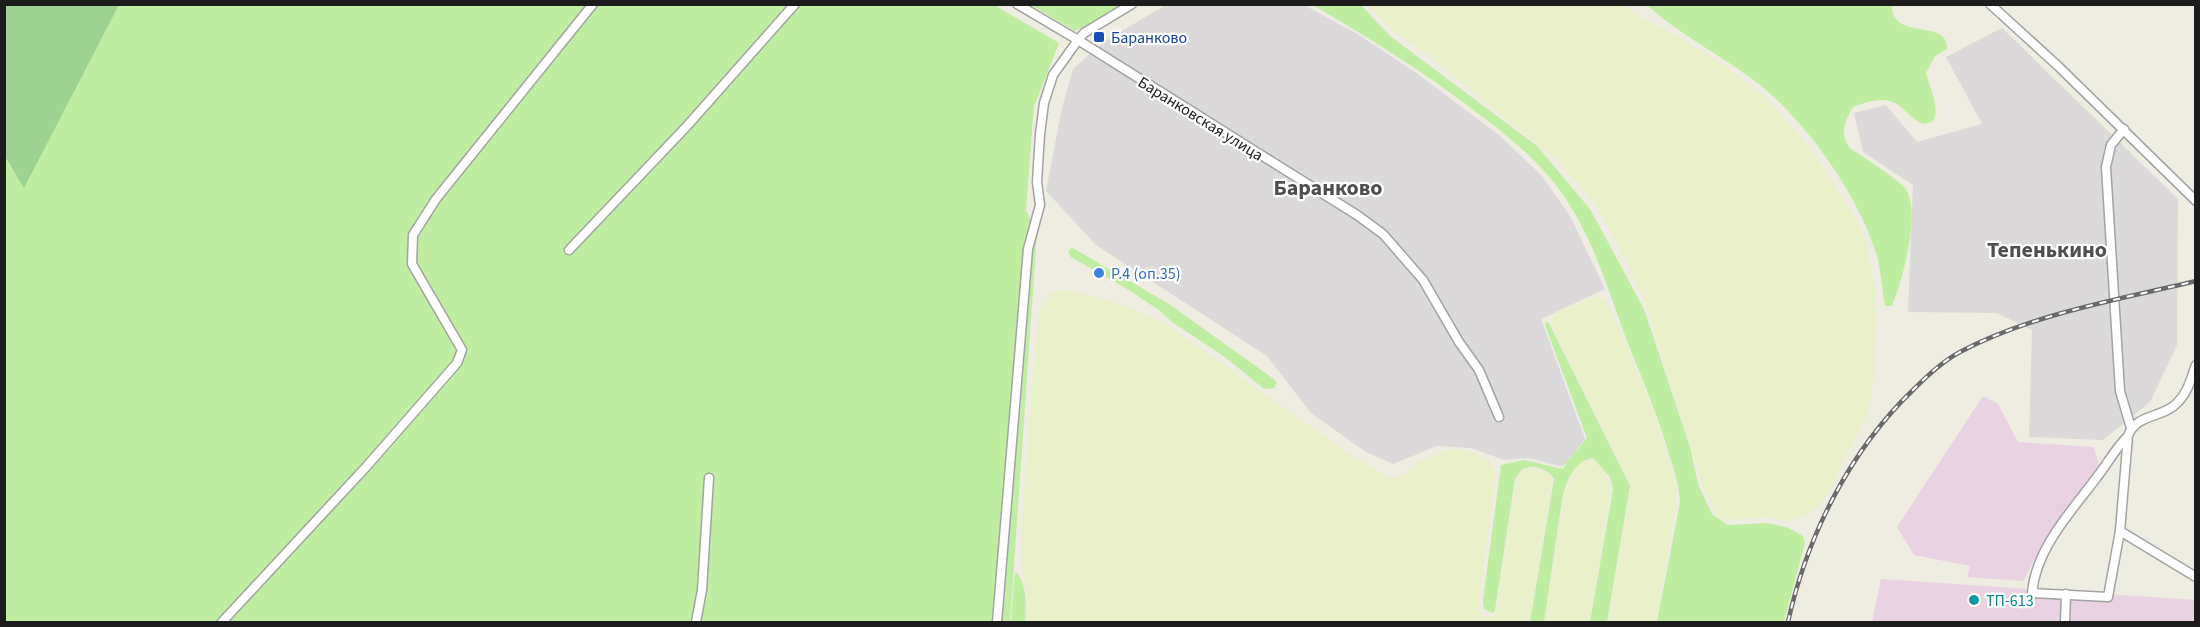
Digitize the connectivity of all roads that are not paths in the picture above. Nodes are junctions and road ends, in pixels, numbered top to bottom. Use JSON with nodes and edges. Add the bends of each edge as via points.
{"nodes":[{"id":1,"x":592,"y":4,"type":"edge"},
{"id":2,"x":795,"y":4,"type":"edge"},
{"id":3,"x":1017,"y":4,"type":"edge"},
{"id":4,"x":1132,"y":4,"type":"edge"},
{"id":5,"x":1990,"y":4,"type":"edge"},
{"id":6,"x":1078,"y":40,"type":"junction"},
{"id":7,"x":2124,"y":129,"type":"junction"},
{"id":8,"x":2196,"y":201,"type":"edge"},
{"id":9,"x":569,"y":250,"type":"dead end"},
{"id":10,"x":2196,"y":365,"type":"edge"},
{"id":11,"x":1499,"y":417,"type":"dead end"},
{"id":12,"x":2129,"y":432,"type":"junction"},
{"id":13,"x":709,"y":478,"type":"dead end"},
{"id":14,"x":2120,"y":531,"type":"junction"},
{"id":15,"x":2196,"y":577,"type":"edge"},
{"id":16,"x":2066,"y":594,"type":"junction"},
{"id":17,"x":222,"y":622,"type":"edge"},
{"id":18,"x":696,"y":622,"type":"edge"},
{"id":19,"x":997,"y":622,"type":"edge"},
{"id":20,"x":2065,"y":622,"type":"edge"}],
"edges":[{"from":1,"to":17,"type":"street","via":[[436,199],[414,235],[412,264],[462,350],[457,363]]},
{"from":2,"to":9,"type":"street","via":[[680,134]]},
{"from":3,"to":6,"type":"street","name":"Баранковская улица"},
{"from":4,"to":6,"type":"street"},
{"from":5,"to":7,"type":"street"},
{"from":6,"to":11,"type":"street","name":"Баранковская улица","via":[[1383,234],[1423,280],[1479,370]]},
{"from":6,"to":19,"type":"street","via":[[1053,75],[1044,103],[1037,182],[1040,205],[1028,249]]},
{"from":7,"to":8,"type":"street"},
{"from":7,"to":12,"type":"street","via":[[2111,145],[2106,167],[2120,390]]},
{"from":10,"to":12,"type":"street","via":[[2177,404],[2140,421]]},
{"from":12,"to":14,"type":"street"},
{"from":12,"to":16,"type":"street","via":[[2042,557],[2032,593]]},
{"from":13,"to":18,"type":"street","via":[[702,590]]},
{"from":14,"to":15,"type":"street"},
{"from":14,"to":16,"type":"street","via":[[2108,597]]},
{"from":16,"to":20,"type":"street"}]}
